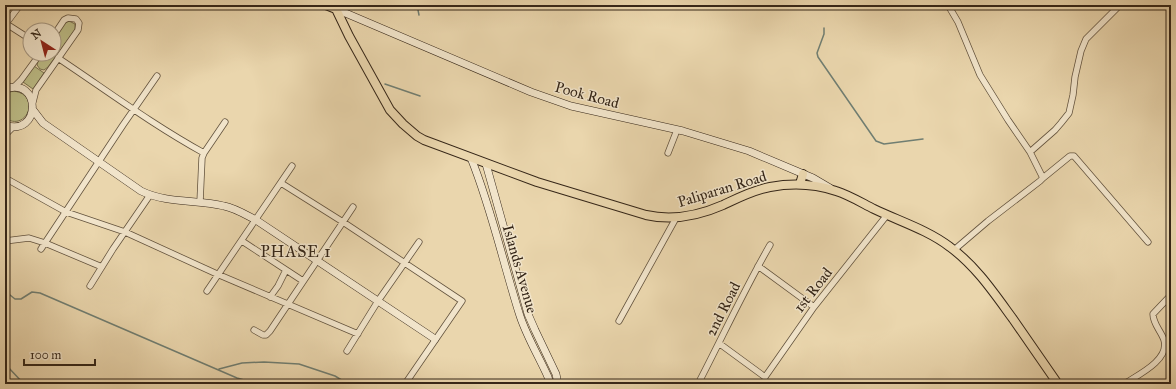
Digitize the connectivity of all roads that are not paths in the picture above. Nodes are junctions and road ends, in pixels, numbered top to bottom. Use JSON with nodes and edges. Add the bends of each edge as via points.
{"nodes":[{"id":1,"x":20,"y":5,"type":"edge"},
{"id":2,"x":326,"y":5,"type":"edge"},
{"id":3,"x":948,"y":5,"type":"edge"},
{"id":4,"x":1120,"y":5,"type":"edge"},
{"id":5,"x":337,"y":6,"type":"edge"},
{"id":6,"x":62,"y":23,"type":"edge"},
{"id":7,"x":6,"y":24,"type":"edge"},
{"id":8,"x":22,"y":34,"type":"edge"},
{"id":9,"x":62,"y":52,"type":"edge"},
{"id":10,"x":62,"y":61,"type":"edge"},
{"id":11,"x":34,"y":62,"type":"edge"},
{"id":12,"x":55,"y":62,"type":"edge"},
{"id":13,"x":157,"y":76,"type":"dead end"},
{"id":14,"x":14,"y":87,"type":"junction"},
{"id":15,"x":5,"y":89,"type":"edge"},
{"id":16,"x":33,"y":102,"type":"junction"},
{"id":17,"x":33,"y":110,"type":"junction"},
{"id":18,"x":134,"y":110,"type":"junction"},
{"id":19,"x":28,"y":121,"type":"junction"},
{"id":20,"x":225,"y":122,"type":"dead end"},
{"id":21,"x":43,"y":123,"type":"junction"},
{"id":22,"x":5,"y":125,"type":"edge"},
{"id":23,"x":14,"y":127,"type":"junction"},
{"id":24,"x":677,"y":130,"type":"junction"},
{"id":25,"x":5,"y":135,"type":"edge"},
{"id":26,"x":1030,"y":152,"type":"junction"},
{"id":27,"x":204,"y":153,"type":"junction"},
{"id":28,"x":668,"y":153,"type":"dead end"},
{"id":29,"x":471,"y":158,"type":"junction"},
{"id":30,"x":99,"y":162,"type":"junction"},
{"id":31,"x":486,"y":164,"type":"junction"},
{"id":32,"x":292,"y":166,"type":"dead end"},
{"id":33,"x":803,"y":174,"type":"junction"},
{"id":34,"x":5,"y":178,"type":"edge"},
{"id":35,"x":1042,"y":178,"type":"junction"},
{"id":36,"x":281,"y":183,"type":"junction"},
{"id":37,"x":800,"y":184,"type":"junction"},
{"id":38,"x":836,"y":191,"type":"junction"},
{"id":39,"x":150,"y":196,"type":"junction"},
{"id":40,"x":200,"y":202,"type":"junction"},
{"id":41,"x":353,"y":207,"type":"dead end"},
{"id":42,"x":66,"y":212,"type":"junction"},
{"id":43,"x":887,"y":215,"type":"junction"},
{"id":44,"x":676,"y":218,"type":"junction"},
{"id":45,"x":256,"y":220,"type":"junction"},
{"id":46,"x":343,"y":222,"type":"junction"},
{"id":47,"x":125,"y":232,"type":"junction"},
{"id":48,"x":5,"y":241,"type":"edge"},
{"id":49,"x":242,"y":241,"type":"junction"},
{"id":50,"x":419,"y":242,"type":"dead end"},
{"id":51,"x":1148,"y":242,"type":"dead end"},
{"id":52,"x":45,"y":243,"type":"junction"},
{"id":53,"x":770,"y":245,"type":"dead end"},
{"id":54,"x":41,"y":249,"type":"dead end"},
{"id":55,"x":954,"y":250,"type":"junction"},
{"id":56,"x":318,"y":261,"type":"junction"},
{"id":57,"x":404,"y":262,"type":"junction"},
{"id":58,"x":758,"y":266,"type":"junction"},
{"id":59,"x":102,"y":267,"type":"junction"},
{"id":60,"x":286,"y":270,"type":"junction"},
{"id":61,"x":217,"y":274,"type":"junction"},
{"id":62,"x":303,"y":281,"type":"junction"},
{"id":63,"x":90,"y":286,"type":"dead end"},
{"id":64,"x":207,"y":291,"type":"dead end"},
{"id":65,"x":1171,"y":295,"type":"edge"},
{"id":66,"x":270,"y":297,"type":"junction"},
{"id":67,"x":378,"y":301,"type":"junction"},
{"id":68,"x":288,"y":304,"type":"junction"},
{"id":69,"x":814,"y":308,"type":"junction"},
{"id":70,"x":620,"y":321,"type":"dead end"},
{"id":71,"x":254,"y":330,"type":"dead end"},
{"id":72,"x":358,"y":334,"type":"junction"},
{"id":73,"x":436,"y":339,"type":"junction"},
{"id":74,"x":720,"y":344,"type":"junction"},
{"id":75,"x":347,"y":351,"type":"dead end"},
{"id":76,"x":765,"y":377,"type":"junction"},
{"id":77,"x":405,"y":384,"type":"edge"},
{"id":78,"x":550,"y":384,"type":"edge"},
{"id":79,"x":558,"y":384,"type":"edge"},
{"id":80,"x":698,"y":384,"type":"edge"},
{"id":81,"x":763,"y":384,"type":"edge"},
{"id":82,"x":1058,"y":384,"type":"edge"},
{"id":83,"x":1124,"y":384,"type":"edge"}],
"edges":[{"from":1,"to":7,"type":"street"},
{"from":2,"to":5,"type":"main road"},
{"from":3,"to":26,"type":"street","via":[[958,22],[980,75]]},
{"from":4,"to":26,"type":"street","via":[[1086,39],[1074,77],[1068,113],[1055,130]]},
{"from":5,"to":24,"type":"street","name":"Pook Road","via":[[557,102]]},
{"from":5,"to":29,"type":"main road","name":"Paliparan Road","via":[[349,36],[390,110],[417,136]]},
{"from":6,"to":9,"type":"street","via":[[68,18],[76,19],[79,23],[78,30]]},
{"from":7,"to":8,"type":"street"},
{"from":10,"to":18,"type":"street"},
{"from":11,"to":14,"type":"street"},
{"from":12,"to":16,"type":"street","via":[[36,90]]},
{"from":13,"to":18,"type":"street"},
{"from":14,"to":15,"type":"street"},
{"from":14,"to":16,"type":"street","via":[[26,91]]},
{"from":16,"to":17,"type":"street"},
{"from":17,"to":19,"type":"street"},
{"from":17,"to":21,"type":"street"},
{"from":18,"to":27,"type":"street"},
{"from":18,"to":30,"type":"street"},
{"from":19,"to":21,"type":"street"},
{"from":19,"to":23,"type":"street"},
{"from":20,"to":27,"type":"street"},
{"from":21,"to":30,"type":"street"},
{"from":22,"to":23,"type":"street"},
{"from":23,"to":25,"type":"street"},
{"from":24,"to":28,"type":"street"},
{"from":24,"to":33,"type":"street","name":"Pook Road","via":[[749,151]]},
{"from":26,"to":35,"type":"street"},
{"from":27,"to":40,"type":"street"},
{"from":29,"to":31,"type":"main road","name":"Paliparan Road"},
{"from":29,"to":78,"type":"street","name":"Islands Avenue","via":[[520,316]]},
{"from":30,"to":39,"type":"street"},
{"from":30,"to":42,"type":"street"},
{"from":31,"to":44,"type":"main road","name":"Paliparan Road","via":[[646,215]]},
{"from":31,"to":79,"type":"street","name":"Islands Avenue","via":[[528,314],[556,374]]},
{"from":32,"to":36,"type":"street"},
{"from":33,"to":37,"type":"main road"},
{"from":33,"to":38,"type":"street","name":"Pook Road"},
{"from":34,"to":42,"type":"street"},
{"from":35,"to":51,"type":"street","via":[[1070,156],[1074,156]]},
{"from":35,"to":55,"type":"street"},
{"from":36,"to":45,"type":"street"},
{"from":36,"to":46,"type":"street"},
{"from":37,"to":38,"type":"main road","name":"Paliparan Road"},
{"from":37,"to":44,"type":"main road","name":"Paliparan Road","via":[[759,190],[706,212]]},
{"from":38,"to":43,"type":"main road","name":"Paliparan Road"},
{"from":39,"to":40,"type":"street"},
{"from":39,"to":47,"type":"street"},
{"from":40,"to":45,"type":"street","via":[[226,206]]},
{"from":41,"to":46,"type":"street"},
{"from":42,"to":47,"type":"street"},
{"from":42,"to":52,"type":"street"},
{"from":43,"to":55,"type":"main road","name":"Paliparan Road","via":[[925,232]]},
{"from":43,"to":69,"type":"street","name":"1st Road"},
{"from":44,"to":70,"type":"street"},
{"from":45,"to":49,"type":"street"},
{"from":45,"to":56,"type":"street"},
{"from":46,"to":56,"type":"street"},
{"from":46,"to":57,"type":"street"},
{"from":47,"to":59,"type":"street"},
{"from":47,"to":61,"type":"street"},
{"from":48,"to":52,"type":"street","via":[[29,238]]},
{"from":49,"to":60,"type":"street"},
{"from":49,"to":61,"type":"street"},
{"from":50,"to":57,"type":"street"},
{"from":52,"to":54,"type":"street"},
{"from":52,"to":59,"type":"street"},
{"from":53,"to":58,"type":"street","name":"2nd Road"},
{"from":55,"to":82,"type":"main road","name":"Paliparan Road","via":[[981,276]]},
{"from":56,"to":62,"type":"street"},
{"from":56,"to":67,"type":"street"},
{"from":57,"to":67,"type":"street"},
{"from":57,"to":73,"type":"street","via":[[462,301]]},
{"from":58,"to":69,"type":"street"},
{"from":58,"to":74,"type":"street","name":"2nd Road"},
{"from":59,"to":63,"type":"street"},
{"from":60,"to":62,"type":"street"},
{"from":60,"to":66,"type":"street"},
{"from":61,"to":64,"type":"street"},
{"from":61,"to":66,"type":"street"},
{"from":62,"to":68,"type":"street"},
{"from":65,"to":83,"type":"street","via":[[1153,314],[1165,346],[1160,359]]},
{"from":66,"to":68,"type":"street"},
{"from":67,"to":72,"type":"street"},
{"from":67,"to":73,"type":"street"},
{"from":68,"to":71,"type":"street","via":[[268,334],[263,335]]},
{"from":68,"to":72,"type":"street"},
{"from":69,"to":76,"type":"street","name":"1st Road"},
{"from":72,"to":75,"type":"street"},
{"from":73,"to":77,"type":"street"},
{"from":74,"to":76,"type":"street"},
{"from":74,"to":80,"type":"street","name":"2nd Road"},
{"from":76,"to":81,"type":"street","name":"1st Road"}]}
